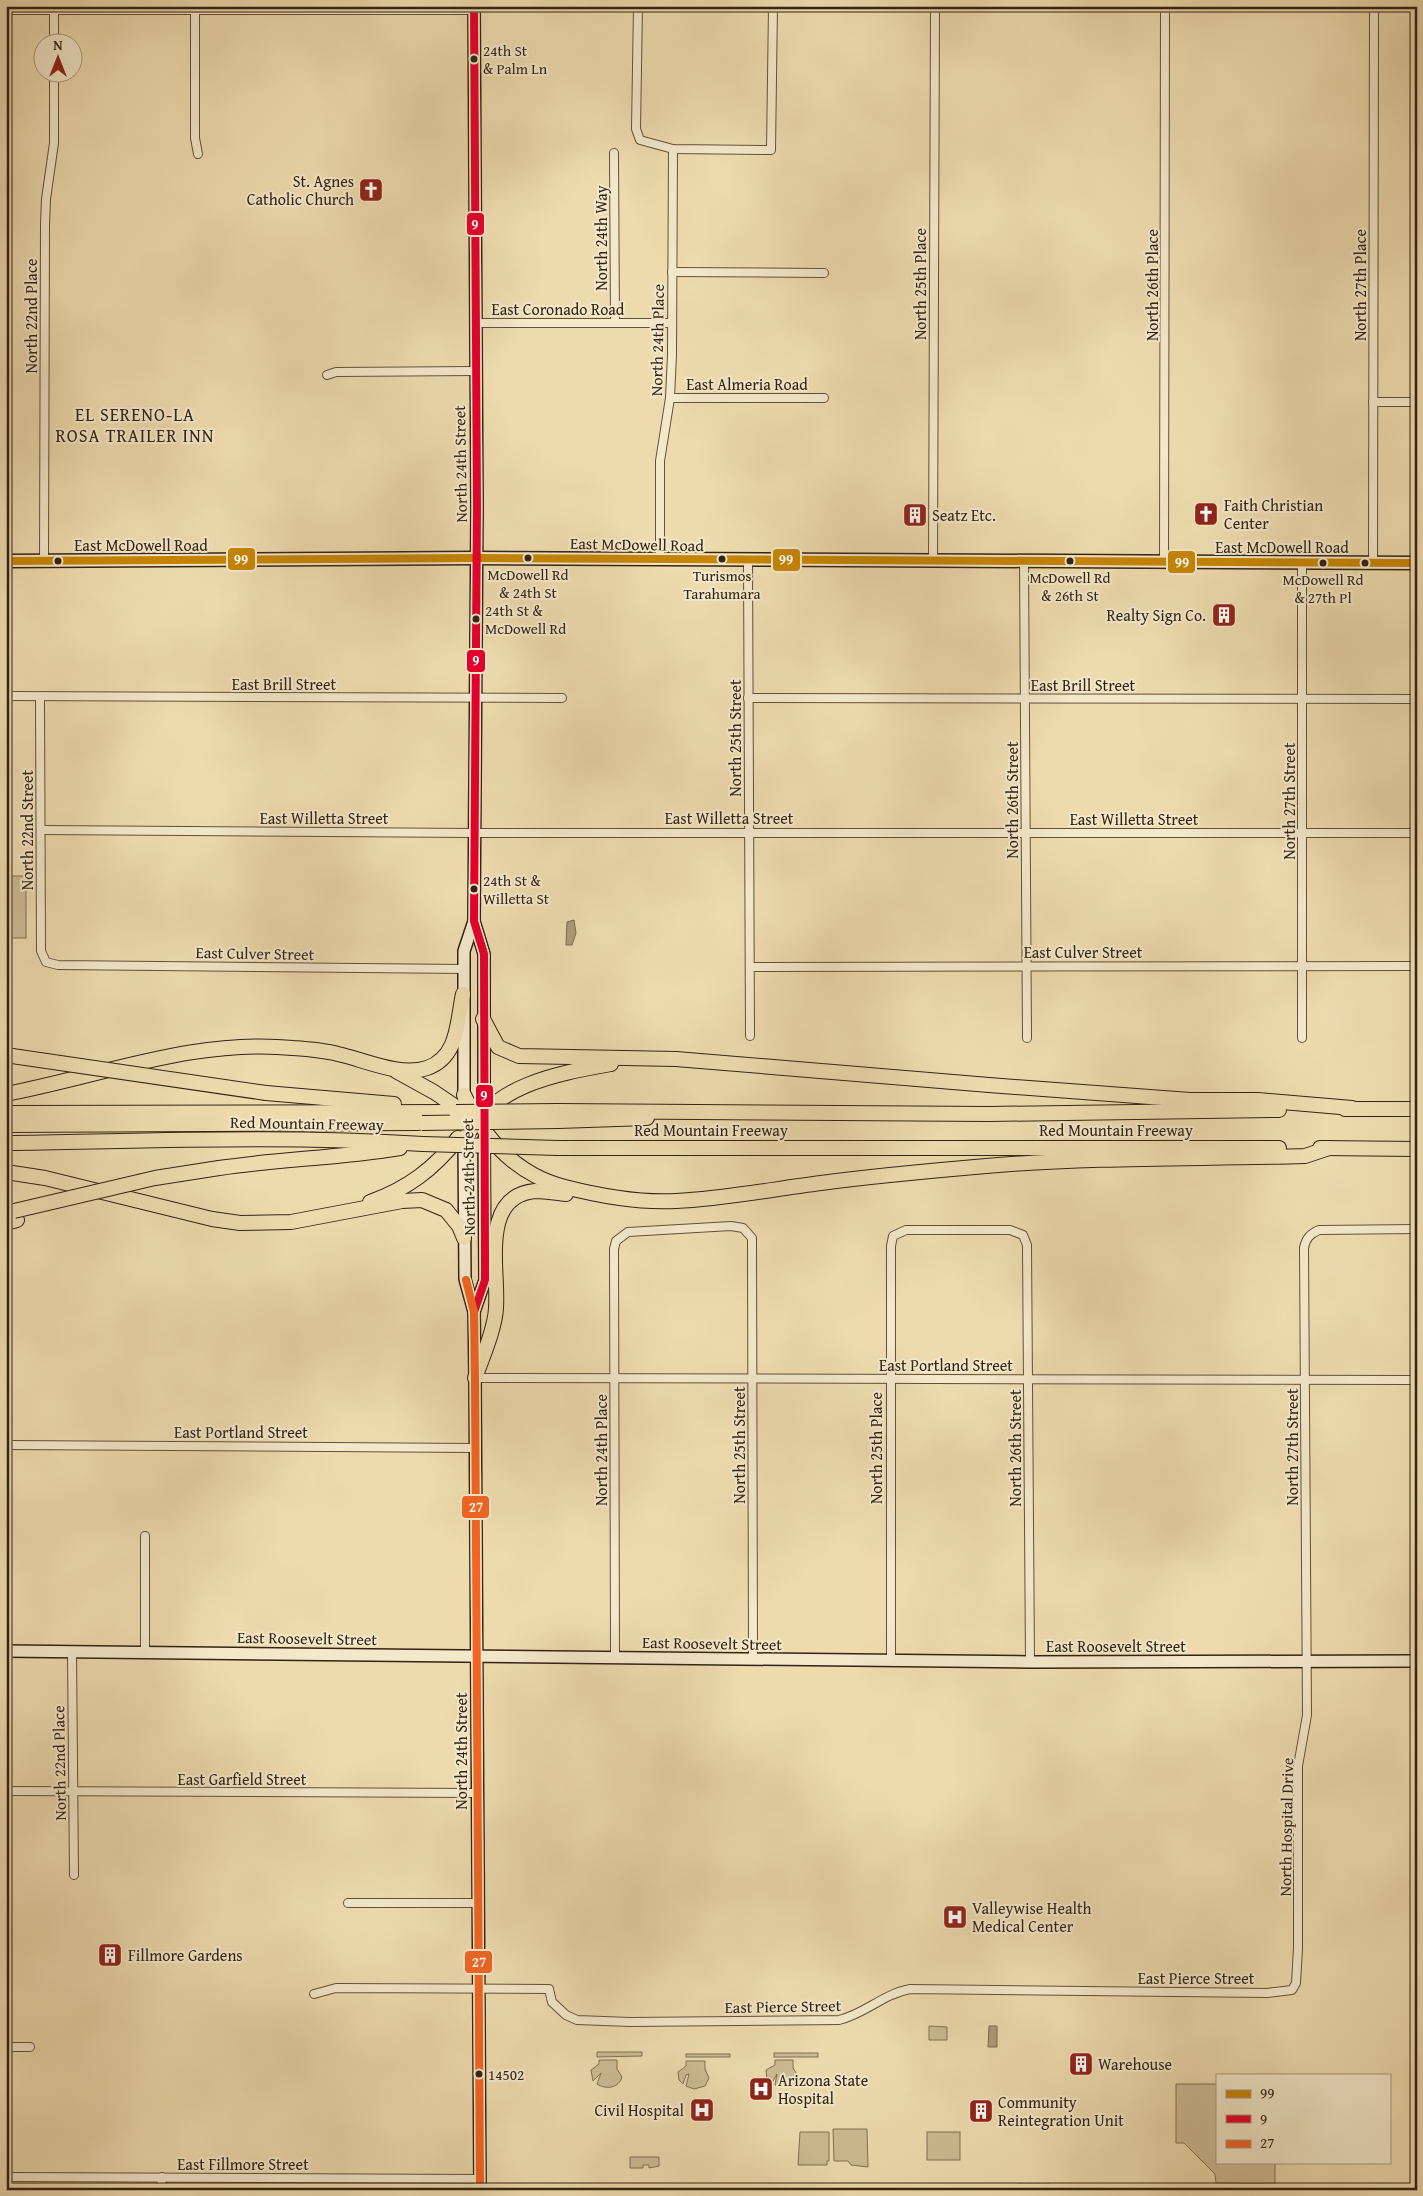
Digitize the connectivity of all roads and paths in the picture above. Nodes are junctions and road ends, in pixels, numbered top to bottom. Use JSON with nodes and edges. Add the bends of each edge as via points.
{"nodes":[{"id":1,"x":638,"y":6,"type":"edge"},
{"id":2,"x":773,"y":6,"type":"edge"},
{"id":3,"x":935,"y":6,"type":"edge"},
{"id":4,"x":1165,"y":6,"type":"edge"},
{"id":5,"x":1374,"y":6,"type":"edge"},
{"id":6,"x":54,"y":8,"type":"edge"},
{"id":7,"x":474,"y":8,"type":"edge"},
{"id":8,"x":195,"y":9,"type":"edge"},
{"id":9,"x":334,"y":9,"type":"edge"},
{"id":10,"x":6,"y":10,"type":"edge"},
{"id":11,"x":54,"y":32,"type":"edge"},
{"id":12,"x":54,"y":82,"type":"edge"},
{"id":13,"x":673,"y":149,"type":"junction"},
{"id":14,"x":614,"y":153,"type":"dead end"},
{"id":15,"x":198,"y":154,"type":"dead end"},
{"id":16,"x":672,"y":272,"type":"junction"},
{"id":17,"x":824,"y":273,"type":"dead end"},
{"id":18,"x":475,"y":323,"type":"junction"},
{"id":19,"x":615,"y":323,"type":"junction"},
{"id":20,"x":672,"y":323,"type":"junction"},
{"id":21,"x":475,"y":371,"type":"junction"},
{"id":22,"x":326,"y":375,"type":"dead end"},
{"id":23,"x":670,"y":398,"type":"junction"},
{"id":24,"x":824,"y":398,"type":"dead end"},
{"id":25,"x":1373,"y":402,"type":"junction"},
{"id":26,"x":1417,"y":402,"type":"edge"},
{"id":27,"x":476,"y":558,"type":"junction"},
{"id":28,"x":6,"y":561,"type":"edge"},
{"id":29,"x":44,"y":561,"type":"junction"},
{"id":30,"x":660,"y":561,"type":"junction"},
{"id":31,"x":748,"y":561,"type":"junction"},
{"id":32,"x":933,"y":562,"type":"junction"},
{"id":33,"x":1024,"y":563,"type":"junction"},
{"id":34,"x":1164,"y":563,"type":"junction"},
{"id":35,"x":1302,"y":563,"type":"junction"},
{"id":36,"x":1417,"y":563,"type":"edge"},
{"id":37,"x":1373,"y":564,"type":"junction"},
{"id":38,"x":6,"y":696,"type":"edge"},
{"id":39,"x":40,"y":697,"type":"junction"},
{"id":40,"x":475,"y":698,"type":"junction"},
{"id":41,"x":562,"y":698,"type":"dead end"},
{"id":42,"x":748,"y":698,"type":"junction"},
{"id":43,"x":1026,"y":698,"type":"junction"},
{"id":44,"x":1417,"y":699,"type":"edge"},
{"id":45,"x":1303,"y":700,"type":"junction"},
{"id":46,"x":41,"y":830,"type":"junction"},
{"id":47,"x":748,"y":832,"type":"junction"},
{"id":48,"x":1026,"y":832,"type":"junction"},
{"id":49,"x":1417,"y":832,"type":"edge"},
{"id":50,"x":474,"y":833,"type":"junction"},
{"id":51,"x":1303,"y":833,"type":"junction"},
{"id":52,"x":474,"y":921,"type":"junction"},
{"id":53,"x":46,"y":962,"type":"joint"},
{"id":54,"x":1026,"y":966,"type":"junction"},
{"id":55,"x":1302,"y":966,"type":"junction"},
{"id":56,"x":1417,"y":966,"type":"edge"},
{"id":57,"x":750,"y":967,"type":"junction"},
{"id":58,"x":464,"y":969,"type":"junction"},
{"id":59,"x":463,"y":994,"type":"junction"},
{"id":60,"x":484,"y":1019,"type":"junction"},
{"id":61,"x":750,"y":1036,"type":"dead end"},
{"id":62,"x":1026,"y":1038,"type":"dead end"},
{"id":63,"x":1302,"y":1038,"type":"dead end"},
{"id":64,"x":11,"y":1056,"type":"edge"},
{"id":65,"x":636,"y":1059,"type":"junction"},
{"id":66,"x":389,"y":1067,"type":"junction"},
{"id":67,"x":6,"y":1094,"type":"edge"},
{"id":68,"x":464,"y":1095,"type":"joint"},
{"id":69,"x":484,"y":1097,"type":"joint"},
{"id":70,"x":1352,"y":1108,"type":"junction"},
{"id":71,"x":1417,"y":1109,"type":"edge"},
{"id":72,"x":6,"y":1113,"type":"edge"},
{"id":73,"x":421,"y":1114,"type":"junction"},
{"id":74,"x":558,"y":1116,"type":"junction"},
{"id":75,"x":472,"y":1123,"type":"junction"},
{"id":76,"x":6,"y":1125,"type":"edge"},
{"id":77,"x":6,"y":1133,"type":"edge"},
{"id":78,"x":164,"y":1139,"type":"junction"},
{"id":79,"x":6,"y":1143,"type":"edge"},
{"id":80,"x":423,"y":1144,"type":"junction"},
{"id":81,"x":1329,"y":1148,"type":"junction"},
{"id":82,"x":1417,"y":1149,"type":"edge"},
{"id":83,"x":6,"y":1172,"type":"edge"},
{"id":84,"x":625,"y":1199,"type":"junction"},
{"id":85,"x":336,"y":1214,"type":"junction"},
{"id":86,"x":11,"y":1217,"type":"edge"},
{"id":87,"x":1417,"y":1229,"type":"edge"},
{"id":88,"x":749,"y":1231,"type":"joint"},
{"id":89,"x":1023,"y":1235,"type":"joint"},
{"id":90,"x":464,"y":1238,"type":"junction"},
{"id":91,"x":474,"y":1312,"type":"junction"},
{"id":92,"x":475,"y":1378,"type":"junction"},
{"id":93,"x":614,"y":1378,"type":"junction"},
{"id":94,"x":1028,"y":1378,"type":"junction"},
{"id":95,"x":752,"y":1379,"type":"junction"},
{"id":96,"x":890,"y":1379,"type":"junction"},
{"id":97,"x":1305,"y":1379,"type":"junction"},
{"id":98,"x":1417,"y":1380,"type":"edge"},
{"id":99,"x":6,"y":1445,"type":"edge"},
{"id":100,"x":476,"y":1448,"type":"junction"},
{"id":101,"x":145,"y":1536,"type":"dead end"},
{"id":102,"x":6,"y":1651,"type":"edge"},
{"id":103,"x":72,"y":1651,"type":"junction"},
{"id":104,"x":145,"y":1651,"type":"junction"},
{"id":105,"x":478,"y":1657,"type":"junction"},
{"id":106,"x":615,"y":1658,"type":"junction"},
{"id":107,"x":754,"y":1660,"type":"junction"},
{"id":108,"x":891,"y":1661,"type":"junction"},
{"id":109,"x":1417,"y":1661,"type":"edge"},
{"id":110,"x":1030,"y":1662,"type":"junction"},
{"id":111,"x":1307,"y":1663,"type":"junction"},
{"id":112,"x":6,"y":1790,"type":"edge"},
{"id":113,"x":73,"y":1791,"type":"junction"},
{"id":114,"x":478,"y":1793,"type":"junction"},
{"id":115,"x":74,"y":1875,"type":"dead end"},
{"id":116,"x":478,"y":1903,"type":"junction"},
{"id":117,"x":348,"y":1904,"type":"dead end"},
{"id":118,"x":479,"y":1989,"type":"junction"},
{"id":119,"x":1292,"y":1990,"type":"joint"},
{"id":120,"x":314,"y":1994,"type":"dead end"},
{"id":121,"x":6,"y":2046,"type":"edge"},
{"id":122,"x":30,"y":2046,"type":"dead end"},
{"id":123,"x":6,"y":2176,"type":"edge"},
{"id":124,"x":162,"y":2177,"type":"junction"},
{"id":125,"x":480,"y":2185,"type":"edge"},
{"id":126,"x":161,"y":2190,"type":"edge"}],
"edges":[{"from":1,"to":13,"type":"street","via":[[636,129],[640,140]]},
{"from":2,"to":13,"type":"street","via":[[772,150]]},
{"from":3,"to":32,"type":"street","name":"North 25th Place"},
{"from":4,"to":34,"type":"street","name":"North 26th Place"},
{"from":5,"to":25,"type":"street","name":"North 27th Place"},
{"from":6,"to":8,"type":"street"},
{"from":6,"to":10,"type":"street"},
{"from":6,"to":11,"type":"street"},
{"from":7,"to":9,"type":"street"},
{"from":7,"to":18,"type":"main road","name":"North 24th Street"},
{"from":8,"to":9,"type":"street"},
{"from":8,"to":15,"type":"street","via":[[195,138]]},
{"from":12,"to":29,"type":"street","name":"North 22nd Place","via":[[54,151],[45,225]]},
{"from":13,"to":16,"type":"street","name":"North 24th Place"},
{"from":14,"to":19,"type":"street","name":"North 24th Way"},
{"from":16,"to":17,"type":"street"},
{"from":16,"to":20,"type":"street","name":"North 24th Place"},
{"from":18,"to":19,"type":"street","name":"East Coronado Road"},
{"from":18,"to":21,"type":"main road","name":"North 24th Street"},
{"from":19,"to":20,"type":"street","name":"East Coronado Road"},
{"from":20,"to":23,"type":"street","name":"North 24th Place"},
{"from":21,"to":22,"type":"street","via":[[336,372]]},
{"from":21,"to":27,"type":"main road","name":"North 24th Street"},
{"from":23,"to":24,"type":"street","name":"East Almeria Road"},
{"from":23,"to":30,"type":"street","name":"North 24th Place","via":[[660,461]]},
{"from":25,"to":26,"type":"street"},
{"from":25,"to":37,"type":"street","name":"North 27th Place"},
{"from":27,"to":29,"type":"main road","name":"East McDowell Road"},
{"from":27,"to":30,"type":"main road","name":"East McDowell Road"},
{"from":27,"to":40,"type":"main road","name":"North 24th Street"},
{"from":28,"to":29,"type":"main road","name":"East McDowell Road"},
{"from":30,"to":31,"type":"main road","name":"East McDowell Road"},
{"from":31,"to":32,"type":"main road","name":"East McDowell Road"},
{"from":31,"to":42,"type":"street","name":"North 25th Street"},
{"from":32,"to":33,"type":"main road","name":"East McDowell Road"},
{"from":33,"to":34,"type":"main road","name":"East McDowell Road"},
{"from":33,"to":43,"type":"street","name":"North 26th Street"},
{"from":34,"to":35,"type":"main road","name":"East McDowell Road"},
{"from":35,"to":37,"type":"main road","name":"East McDowell Road"},
{"from":35,"to":45,"type":"street","name":"North 27th Street"},
{"from":36,"to":37,"type":"main road","name":"East McDowell Road"},
{"from":38,"to":39,"type":"street","name":"East Brill Street"},
{"from":39,"to":40,"type":"street","name":"East Brill Street"},
{"from":39,"to":46,"type":"street","name":"North 22nd Street"},
{"from":40,"to":41,"type":"street","name":"East Brill Street"},
{"from":40,"to":50,"type":"main road","name":"North 24th Street"},
{"from":42,"to":43,"type":"street","name":"East Brill Street"},
{"from":42,"to":47,"type":"street","name":"North 25th Street"},
{"from":43,"to":45,"type":"street","name":"East Brill Street"},
{"from":43,"to":48,"type":"street","name":"North 26th Street"},
{"from":44,"to":45,"type":"street","name":"East Brill Street"},
{"from":45,"to":51,"type":"street","name":"North 27th Street"},
{"from":46,"to":50,"type":"street","name":"East Willetta Street"},
{"from":46,"to":53,"type":"street","name":"North 22nd Street","via":[[41,950]]},
{"from":47,"to":48,"type":"street","name":"East Willetta Street"},
{"from":47,"to":50,"type":"street","name":"East Willetta Street"},
{"from":47,"to":57,"type":"street","name":"North 25th Street"},
{"from":48,"to":51,"type":"street","name":"East Willetta Street"},
{"from":48,"to":54,"type":"street","name":"North 26th Street"},
{"from":49,"to":51,"type":"street","name":"East Willetta Street"},
{"from":50,"to":52,"type":"main road","name":"North 24th Street"},
{"from":51,"to":55,"type":"street","name":"North 27th Street"},
{"from":52,"to":58,"type":"main road","name":"North 24th Street","via":[[464,951]]},
{"from":52,"to":60,"type":"main road","name":"North 24th Street","via":[[484,954]]},
{"from":53,"to":58,"type":"street","name":"East Culver Street","via":[[58,965]]},
{"from":54,"to":55,"type":"street","name":"East Culver Street"},
{"from":54,"to":57,"type":"street","name":"East Culver Street"},
{"from":54,"to":62,"type":"street","name":"North 26th Street"},
{"from":55,"to":56,"type":"street","name":"East Culver Street"},
{"from":55,"to":63,"type":"street","name":"North 27th Street"},
{"from":57,"to":61,"type":"street","name":"North 25th Street"},
{"from":58,"to":59,"type":"main road","name":"North 24th Street"},
{"from":59,"to":66,"type":"highway","via":[[456,1038],[440,1060],[417,1070]]},
{"from":59,"to":68,"type":"main road","name":"North 24th Street"},
{"from":60,"to":65,"type":"highway","via":[[498,1047],[519,1056]]},
{"from":60,"to":69,"type":"main road","name":"North 24th Street"},
{"from":64,"to":73,"type":"highway","bridge":true},
{"from":65,"to":70,"type":"highway","via":[[703,1061],[1180,1099],[1258,1100]]},
{"from":65,"to":75,"type":"highway","via":[[567,1072],[530,1083],[497,1102]]},
{"from":66,"to":67,"type":"highway","via":[[318,1050],[237,1047],[191,1051]]},
{"from":66,"to":75,"type":"highway","via":[[434,1092]]},
{"from":68,"to":75,"type":"highway"},
{"from":69,"to":75,"type":"highway"},
{"from":70,"to":71,"type":"highway","name":"Red Mountain Freeway"},
{"from":70,"to":74,"type":"highway","name":"Red Mountain Freeway"},
{"from":72,"to":73,"type":"highway","name":"Red Mountain Freeway"},
{"from":73,"to":74,"type":"highway","bridge":true},
{"from":73,"to":75,"type":"highway","name":"Red Mountain Freeway"},
{"from":73,"to":76,"type":"highway"},
{"from":74,"to":75,"type":"highway","name":"Red Mountain Freeway","bridge":true},
{"from":75,"to":84,"type":"highway","via":[[530,1174],[565,1187]]},
{"from":75,"to":85,"type":"highway","via":[[445,1154],[412,1182]]},
{"from":75,"to":90,"type":"main road","name":"North 24th Street"},
{"from":75,"to":91,"type":"main road","name":"North 24th Street","via":[[485,1280]]},
{"from":77,"to":78,"type":"highway"},
{"from":78,"to":79,"type":"highway","name":"Red Mountain Freeway"},
{"from":78,"to":80,"type":"highway","name":"Red Mountain Freeway","via":[[320,1139]]},
{"from":80,"to":81,"type":"highway","name":"Red Mountain Freeway","bridge":true,"via":[[558,1148]]},
{"from":80,"to":86,"type":"highway","bridge":true,"via":[[365,1154],[264,1161],[219,1168]]},
{"from":81,"to":82,"type":"highway","name":"Red Mountain Freeway"},
{"from":81,"to":84,"type":"highway","via":[[1305,1156],[1044,1161],[674,1201]]},
{"from":83,"to":85,"type":"highway","via":[[240,1223],[291,1222]]},
{"from":84,"to":92,"type":"highway","via":[[535,1191],[517,1197],[506,1207],[496,1232],[496,1310]]},
{"from":85,"to":90,"type":"highway","via":[[422,1200],[446,1210]]},
{"from":87,"to":97,"type":"street","name":"North 27th Street","via":[[1328,1229],[1310,1234],[1305,1240]]},
{"from":88,"to":93,"type":"street","name":"North 24th Place","via":[[731,1226],[628,1232],[616,1241]]},
{"from":88,"to":95,"type":"street","name":"North 25th Street","via":[[752,1238]]},
{"from":89,"to":94,"type":"street","name":"North 26th Street","via":[[1027,1245]]},
{"from":89,"to":96,"type":"street","name":"North 25th Place","via":[[1010,1230],[906,1230],[893,1236]]},
{"from":90,"to":91,"type":"main road","name":"North 24th Street","via":[[465,1279]]},
{"from":91,"to":92,"type":"main road","name":"North 24th Street"},
{"from":92,"to":93,"type":"street","name":"East Portland Street"},
{"from":92,"to":100,"type":"main road","name":"North 24th Street"},
{"from":93,"to":95,"type":"street","name":"East Portland Street"},
{"from":93,"to":106,"type":"street","name":"North 24th Place"},
{"from":94,"to":96,"type":"street","name":"East Portland Street"},
{"from":94,"to":97,"type":"street","name":"East Portland Street"},
{"from":94,"to":110,"type":"street","name":"North 26th Street"},
{"from":95,"to":96,"type":"street","name":"East Portland Street"},
{"from":95,"to":107,"type":"street","name":"North 25th Street"},
{"from":96,"to":108,"type":"street","name":"North 25th Place"},
{"from":97,"to":98,"type":"street","name":"East Portland Street"},
{"from":97,"to":111,"type":"street","name":"North 27th Street"},
{"from":99,"to":100,"type":"street","name":"East Portland Street"},
{"from":100,"to":105,"type":"main road","name":"North 24th Street"},
{"from":101,"to":104,"type":"street"},
{"from":102,"to":103,"type":"main road","name":"East Roosevelt Street"},
{"from":103,"to":104,"type":"main road","name":"East Roosevelt Street"},
{"from":103,"to":113,"type":"street","name":"North 22nd Place"},
{"from":104,"to":105,"type":"main road","name":"East Roosevelt Street"},
{"from":105,"to":106,"type":"main road","name":"East Roosevelt Street"},
{"from":105,"to":114,"type":"main road","name":"North 24th Street"},
{"from":106,"to":107,"type":"main road","name":"East Roosevelt Street"},
{"from":107,"to":108,"type":"main road","name":"East Roosevelt Street"},
{"from":108,"to":110,"type":"main road","name":"East Roosevelt Street"},
{"from":109,"to":111,"type":"main road","name":"East Roosevelt Street"},
{"from":110,"to":111,"type":"main road","name":"East Roosevelt Street"},
{"from":111,"to":119,"type":"street","name":"North Hospital Drive","via":[[1307,1715],[1298,1766],[1298,1948],[1296,1983]]},
{"from":112,"to":113,"type":"street","name":"East Garfield Street"},
{"from":113,"to":114,"type":"street","name":"East Garfield Street"},
{"from":113,"to":115,"type":"street","name":"North 22nd Place"},
{"from":114,"to":116,"type":"main road","name":"North 24th Street"},
{"from":116,"to":117,"type":"street"},
{"from":116,"to":118,"type":"main road","name":"North 24th Street"},
{"from":118,"to":119,"type":"street","name":"East Pierce Street","via":[[549,1989],[552,2002],[566,2015],[578,2020],[630,2022],[839,2020],[850,2018],[886,1996],[910,1989],[1267,1993]]},
{"from":118,"to":120,"type":"street","name":"East Pierce Street","via":[[336,1988]]},
{"from":118,"to":125,"type":"main road","name":"North 24th Street"},
{"from":121,"to":122,"type":"street"},
{"from":123,"to":124,"type":"street","name":"East Fillmore Street"},
{"from":124,"to":125,"type":"street","name":"East Fillmore Street"},
{"from":124,"to":126,"type":"street"}]}
